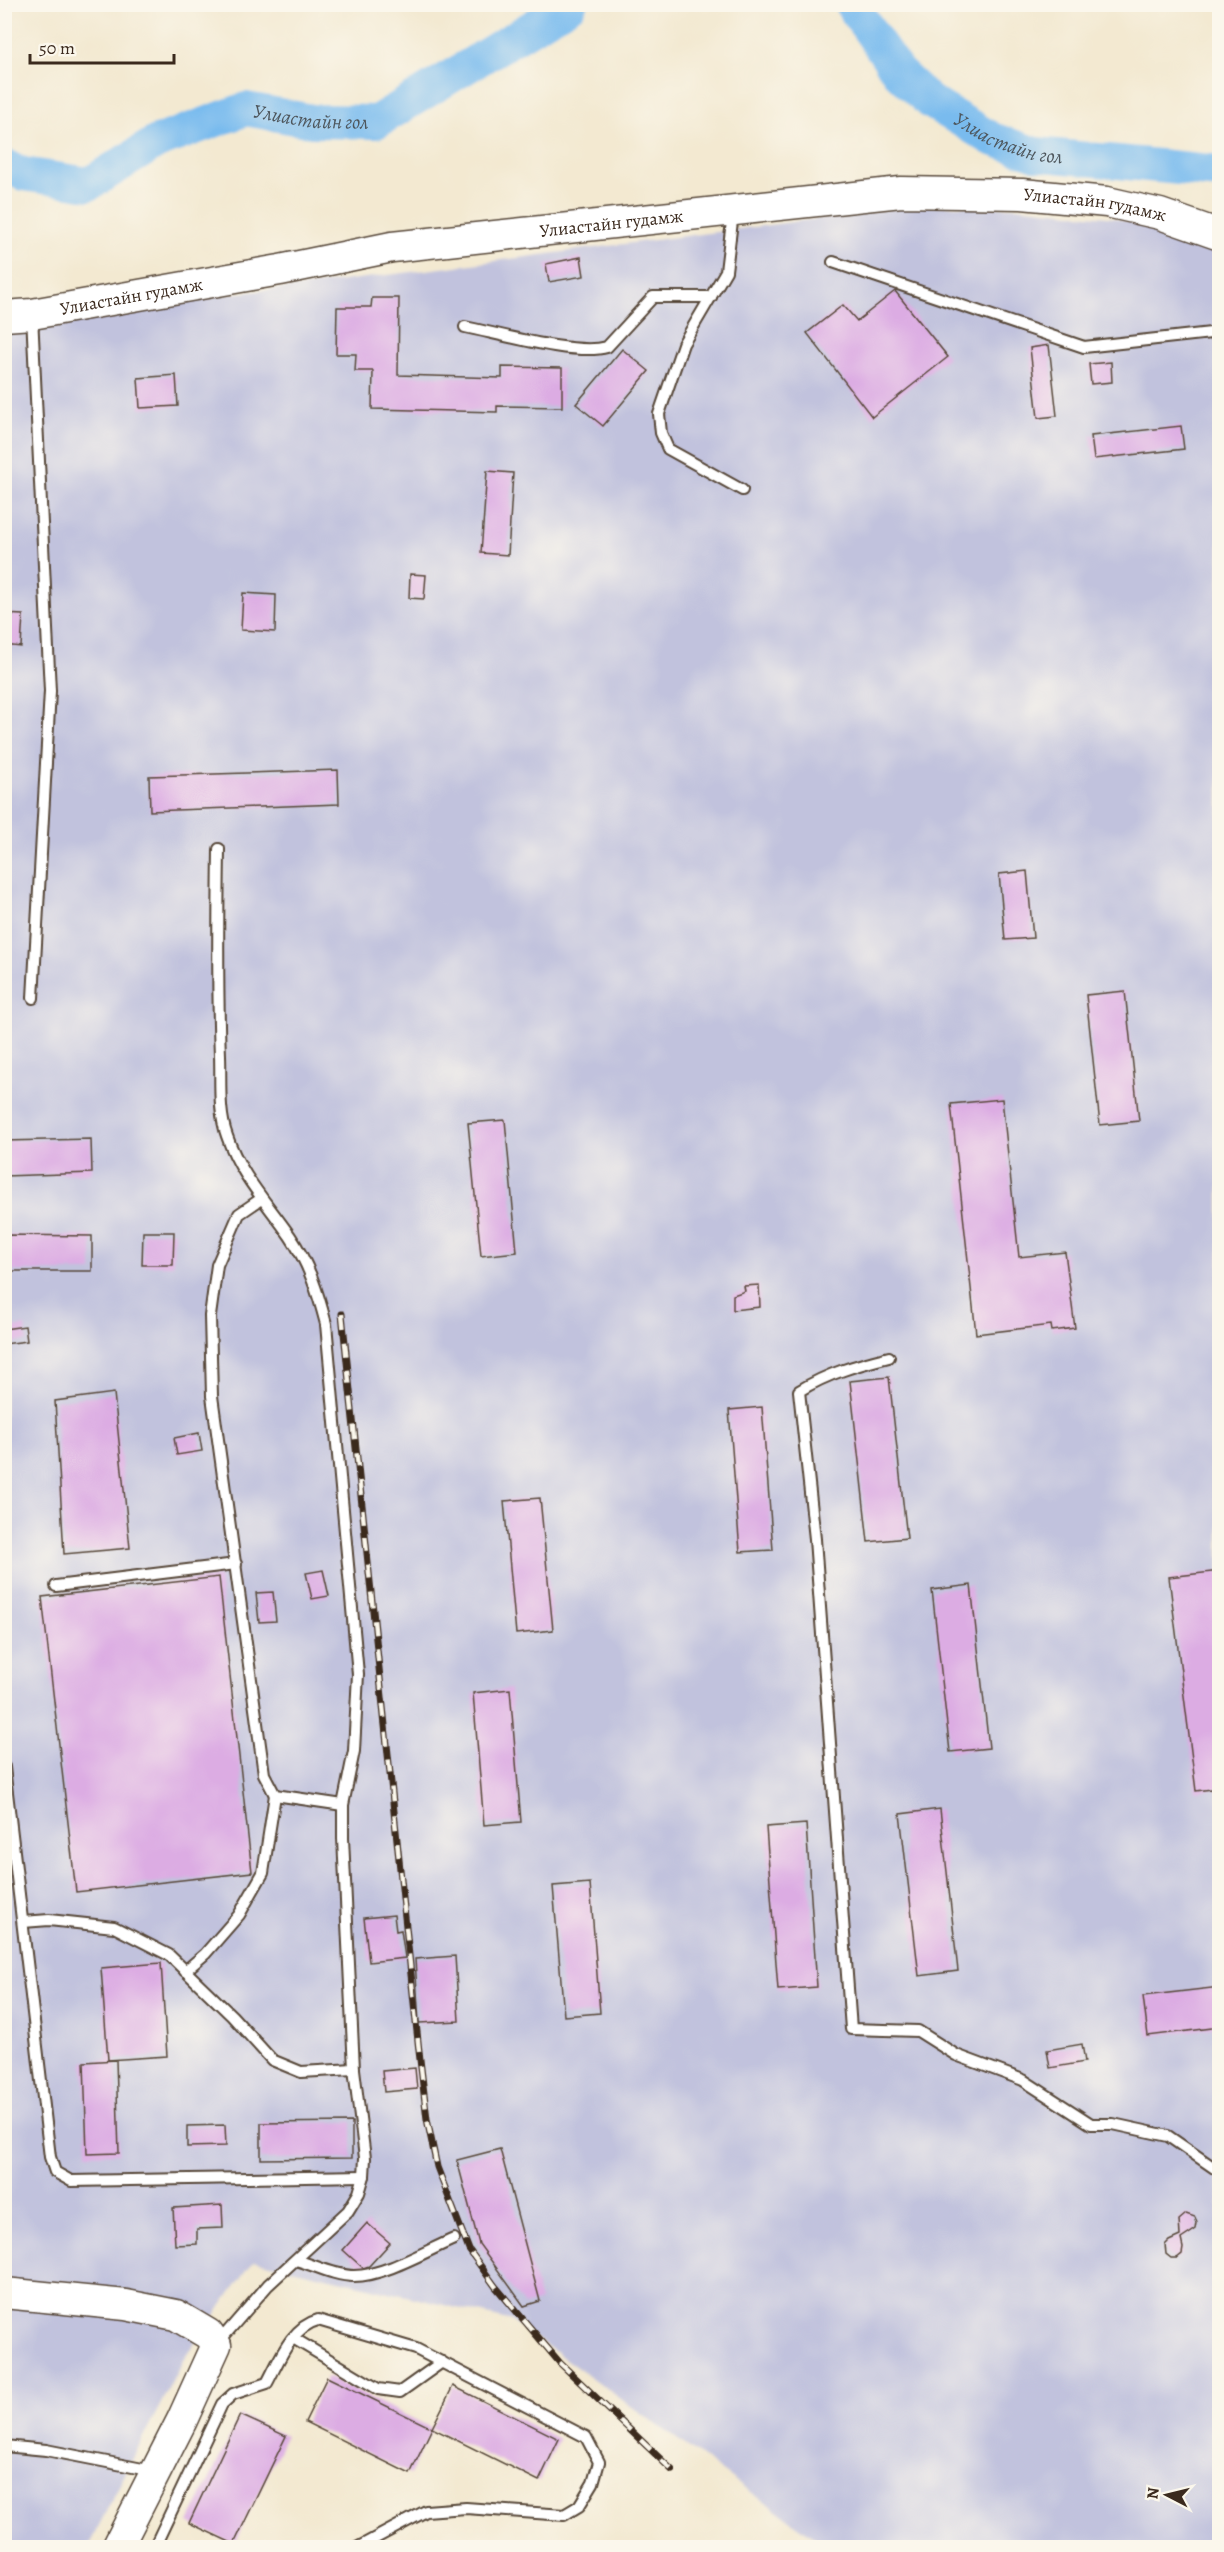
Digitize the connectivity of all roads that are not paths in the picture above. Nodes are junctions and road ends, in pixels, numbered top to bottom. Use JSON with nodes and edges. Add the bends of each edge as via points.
{"nodes":[{"id":1,"x":733,"y":210,"type":"junction"},
{"id":2,"x":1220,"y":235,"type":"edge"},
{"id":3,"x":833,"y":262,"type":"dead end"},
{"id":4,"x":711,"y":297,"type":"junction"},
{"id":5,"x":18,"y":315,"type":"edge"},
{"id":6,"x":465,"y":327,"type":"dead end"},
{"id":7,"x":1220,"y":332,"type":"edge"},
{"id":8,"x":742,"y":490,"type":"dead end"},
{"id":9,"x":219,"y":849,"type":"dead end"},
{"id":10,"x":33,"y":998,"type":"dead end"},
{"id":11,"x":261,"y":1199,"type":"junction"},
{"id":12,"x":889,"y":1357,"type":"dead end"},
{"id":13,"x":236,"y":1564,"type":"junction"},
{"id":14,"x":56,"y":1586,"type":"dead end"},
{"id":15,"x":4,"y":1767,"type":"edge"},
{"id":16,"x":275,"y":1794,"type":"junction"},
{"id":17,"x":343,"y":1804,"type":"junction"},
{"id":18,"x":23,"y":1922,"type":"junction"},
{"id":19,"x":186,"y":1971,"type":"junction"},
{"id":20,"x":354,"y":2069,"type":"junction"},
{"id":21,"x":1220,"y":2172,"type":"edge"},
{"id":22,"x":364,"y":2176,"type":"junction"},
{"id":23,"x":453,"y":2239,"type":"dead end"},
{"id":24,"x":296,"y":2260,"type":"junction"},
{"id":25,"x":4,"y":2292,"type":"edge"},
{"id":26,"x":292,"y":2338,"type":"junction"},
{"id":27,"x":216,"y":2345,"type":"junction"},
{"id":28,"x":442,"y":2362,"type":"junction"},
{"id":29,"x":4,"y":2446,"type":"edge"},
{"id":30,"x":156,"y":2471,"type":"junction"},
{"id":31,"x":125,"y":2545,"type":"edge"},
{"id":32,"x":154,"y":2547,"type":"edge"},
{"id":33,"x":357,"y":2547,"type":"edge"}],
"edges":[{"from":1,"to":2,"type":"main road","name":"Улиастайн гудамж","via":[[901,192],[1022,194],[1137,208]]},
{"from":1,"to":4,"type":"lane","via":[[726,271]]},
{"from":1,"to":5,"type":"main road","name":"Улиастайн гудамж","via":[[392,247]]},
{"from":3,"to":7,"type":"lane","via":[[1084,347]]},
{"from":4,"to":6,"type":"lane","via":[[653,297],[607,347],[596,350],[543,344]]},
{"from":4,"to":8,"type":"lane","via":[[683,344],[659,414],[661,433],[668,449]]},
{"from":5,"to":10,"type":"lane","via":[[50,691]]},
{"from":9,"to":11,"type":"lane","via":[[217,980],[223,1117],[236,1157]]},
{"from":11,"to":13,"type":"lane","via":[[239,1214],[218,1265],[210,1316],[212,1396]]},
{"from":11,"to":17,"type":"lane","via":[[291,1237],[315,1281],[326,1324],[357,1674],[354,1751]]},
{"from":12,"to":21,"type":"lane","via":[[841,1370],[799,1391],[815,1539],[851,2029],[918,2031],[956,2055],[1023,2080],[1091,2124],[1113,2124],[1168,2136]]},
{"from":13,"to":14,"type":"lane"},
{"from":13,"to":16,"type":"lane","via":[[264,1774]]},
{"from":15,"to":18,"type":"lane"},
{"from":16,"to":17,"type":"lane"},
{"from":16,"to":19,"type":"lane","via":[[263,1873],[239,1915]]},
{"from":17,"to":20,"type":"lane"},
{"from":18,"to":19,"type":"lane","via":[[50,1920],[114,1927],[169,1955]]},
{"from":18,"to":22,"type":"lane","via":[[50,2157],[55,2172],[71,2181]]},
{"from":19,"to":20,"type":"lane","via":[[272,2060],[301,2072]]},
{"from":20,"to":22,"type":"lane"},
{"from":22,"to":24,"type":"lane","via":[[348,2211]]},
{"from":23,"to":24,"type":"lane","via":[[387,2268],[357,2276]]},
{"from":24,"to":27,"type":"lane","via":[[268,2285]]},
{"from":25,"to":27,"type":"main road","via":[[126,2305],[176,2315],[208,2334]]},
{"from":26,"to":28,"type":"lane","via":[[305,2323],[318,2320],[416,2349]]},
{"from":26,"to":28,"type":"lane","via":[[378,2389],[400,2392]]},
{"from":26,"to":32,"type":"lane","via":[[267,2383],[233,2394],[222,2404]]},
{"from":27,"to":30,"type":"main road"},
{"from":28,"to":33,"type":"lane","via":[[586,2437],[598,2462],[593,2483],[579,2506],[564,2515],[466,2508],[426,2511]]},
{"from":29,"to":30,"type":"lane"},
{"from":30,"to":31,"type":"main road"}]}
